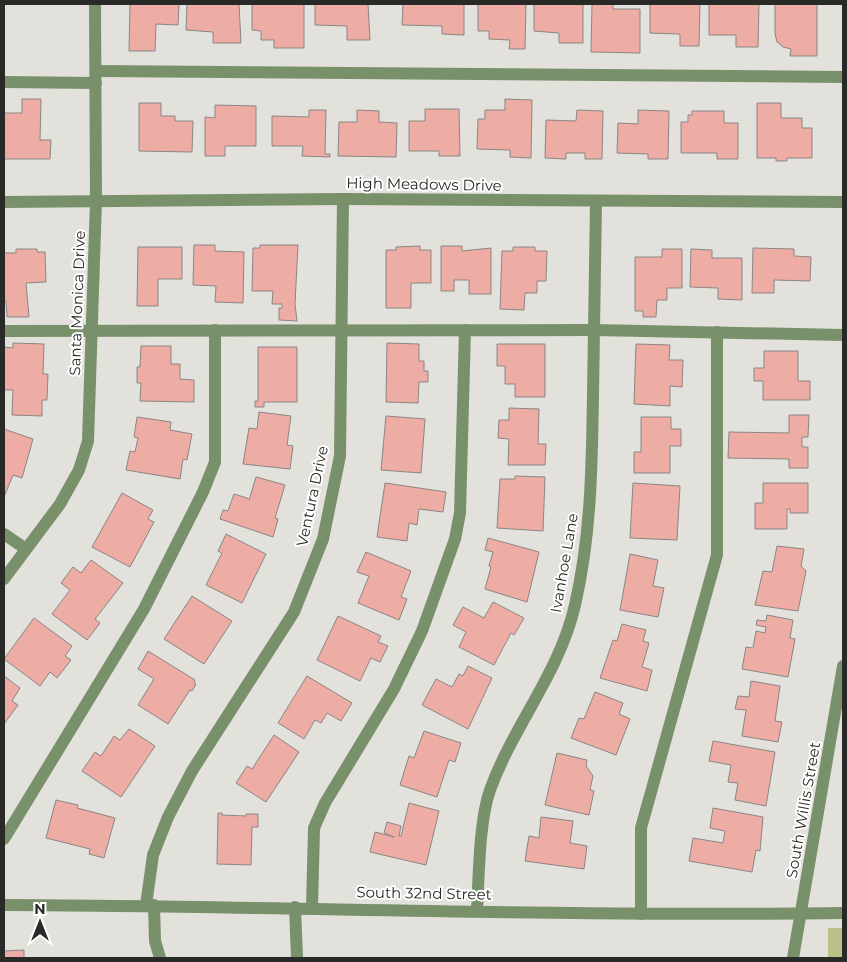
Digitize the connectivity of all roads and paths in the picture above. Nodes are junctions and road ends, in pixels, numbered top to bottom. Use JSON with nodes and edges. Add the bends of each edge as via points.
{"nodes":[{"id":1,"x":95,"y":4,"type":"edge"},
{"id":2,"x":96,"y":77,"type":"junction"},
{"id":3,"x":843,"y":77,"type":"edge"},
{"id":4,"x":4,"y":82,"type":"edge"},
{"id":5,"x":343,"y":199,"type":"junction"},
{"id":6,"x":96,"y":200,"type":"junction"},
{"id":7,"x":4,"y":202,"type":"edge"},
{"id":8,"x":596,"y":202,"type":"junction"},
{"id":9,"x":843,"y":202,"type":"edge"},
{"id":10,"x":93,"y":330,"type":"junction"},
{"id":11,"x":215,"y":330,"type":"junction"},
{"id":12,"x":342,"y":330,"type":"junction"},
{"id":13,"x":465,"y":330,"type":"junction"},
{"id":14,"x":594,"y":330,"type":"junction"},
{"id":15,"x":4,"y":331,"type":"edge"},
{"id":16,"x":717,"y":332,"type":"junction"},
{"id":17,"x":843,"y":335,"type":"edge"},
{"id":18,"x":4,"y":534,"type":"edge"},
{"id":19,"x":26,"y":549,"type":"junction"},
{"id":20,"x":4,"y":579,"type":"edge"},
{"id":21,"x":843,"y":666,"type":"edge"},
{"id":22,"x":4,"y":839,"type":"edge"},
{"id":23,"x":4,"y":905,"type":"edge"},
{"id":24,"x":150,"y":905,"type":"junction"},
{"id":25,"x":295,"y":907,"type":"junction"},
{"id":26,"x":312,"y":908,"type":"junction"},
{"id":27,"x":477,"y":910,"type":"junction"},
{"id":28,"x":802,"y":913,"type":"junction"},
{"id":29,"x":843,"y":913,"type":"edge"},
{"id":30,"x":641,"y":914,"type":"junction"},
{"id":31,"x":160,"y":958,"type":"edge"},
{"id":32,"x":297,"y":958,"type":"edge"},
{"id":33,"x":792,"y":958,"type":"edge"}],
"edges":[{"from":1,"to":2,"type":"street","name":"Santa Monica Drive"},
{"from":2,"to":3,"type":"street"},
{"from":2,"to":4,"type":"street"},
{"from":2,"to":6,"type":"street","name":"Santa Monica Drive"},
{"from":5,"to":6,"type":"street","name":"High Meadows Drive"},
{"from":5,"to":8,"type":"street","name":"High Meadows Drive"},
{"from":5,"to":12,"type":"street","name":"Ventura Drive"},
{"from":6,"to":7,"type":"street","name":"High Meadows Drive"},
{"from":6,"to":10,"type":"street","name":"Santa Monica Drive"},
{"from":8,"to":9,"type":"street","name":"High Meadows Drive"},
{"from":8,"to":14,"type":"street","name":"Ivanhoe Lane"},
{"from":10,"to":11,"type":"street"},
{"from":10,"to":15,"type":"street"},
{"from":10,"to":19,"type":"street","name":"Santa Monica Drive","via":[[88,441],[79,470],[60,504]]},
{"from":11,"to":12,"type":"street"},
{"from":11,"to":22,"type":"street","via":[[215,462],[203,492],[144,609]]},
{"from":12,"to":13,"type":"street"},
{"from":12,"to":24,"type":"street","name":"Ventura Drive","via":[[340,456],[323,540],[294,612],[192,771],[168,817],[153,855]]},
{"from":13,"to":14,"type":"street"},
{"from":13,"to":26,"type":"street","via":[[460,513],[455,538],[422,631],[394,689],[325,803],[314,828]]},
{"from":14,"to":16,"type":"street"},
{"from":14,"to":27,"type":"street","name":"Ivanhoe Lane","via":[[591,499],[575,607],[560,650],[507,749],[489,792],[481,843]]},
{"from":16,"to":17,"type":"street"},
{"from":16,"to":30,"type":"street","via":[[717,555],[641,828]]},
{"from":18,"to":19,"type":"street"},
{"from":19,"to":20,"type":"street","name":"Santa Monica Drive"},
{"from":21,"to":28,"type":"street","name":"South Willis Street"},
{"from":23,"to":24,"type":"street","name":"South 32nd Street"},
{"from":24,"to":25,"type":"street","name":"South 32nd Street"},
{"from":24,"to":31,"type":"street","name":"Ventura Drive"},
{"from":25,"to":26,"type":"street","name":"South 32nd Street"},
{"from":25,"to":32,"type":"street"},
{"from":26,"to":27,"type":"street","name":"South 32nd Street"},
{"from":27,"to":30,"type":"street","name":"South 32nd Street"},
{"from":28,"to":29,"type":"street","name":"South 32nd Street"},
{"from":28,"to":30,"type":"street","name":"South 32nd Street"},
{"from":28,"to":33,"type":"street","name":"South Willis Street"}]}
